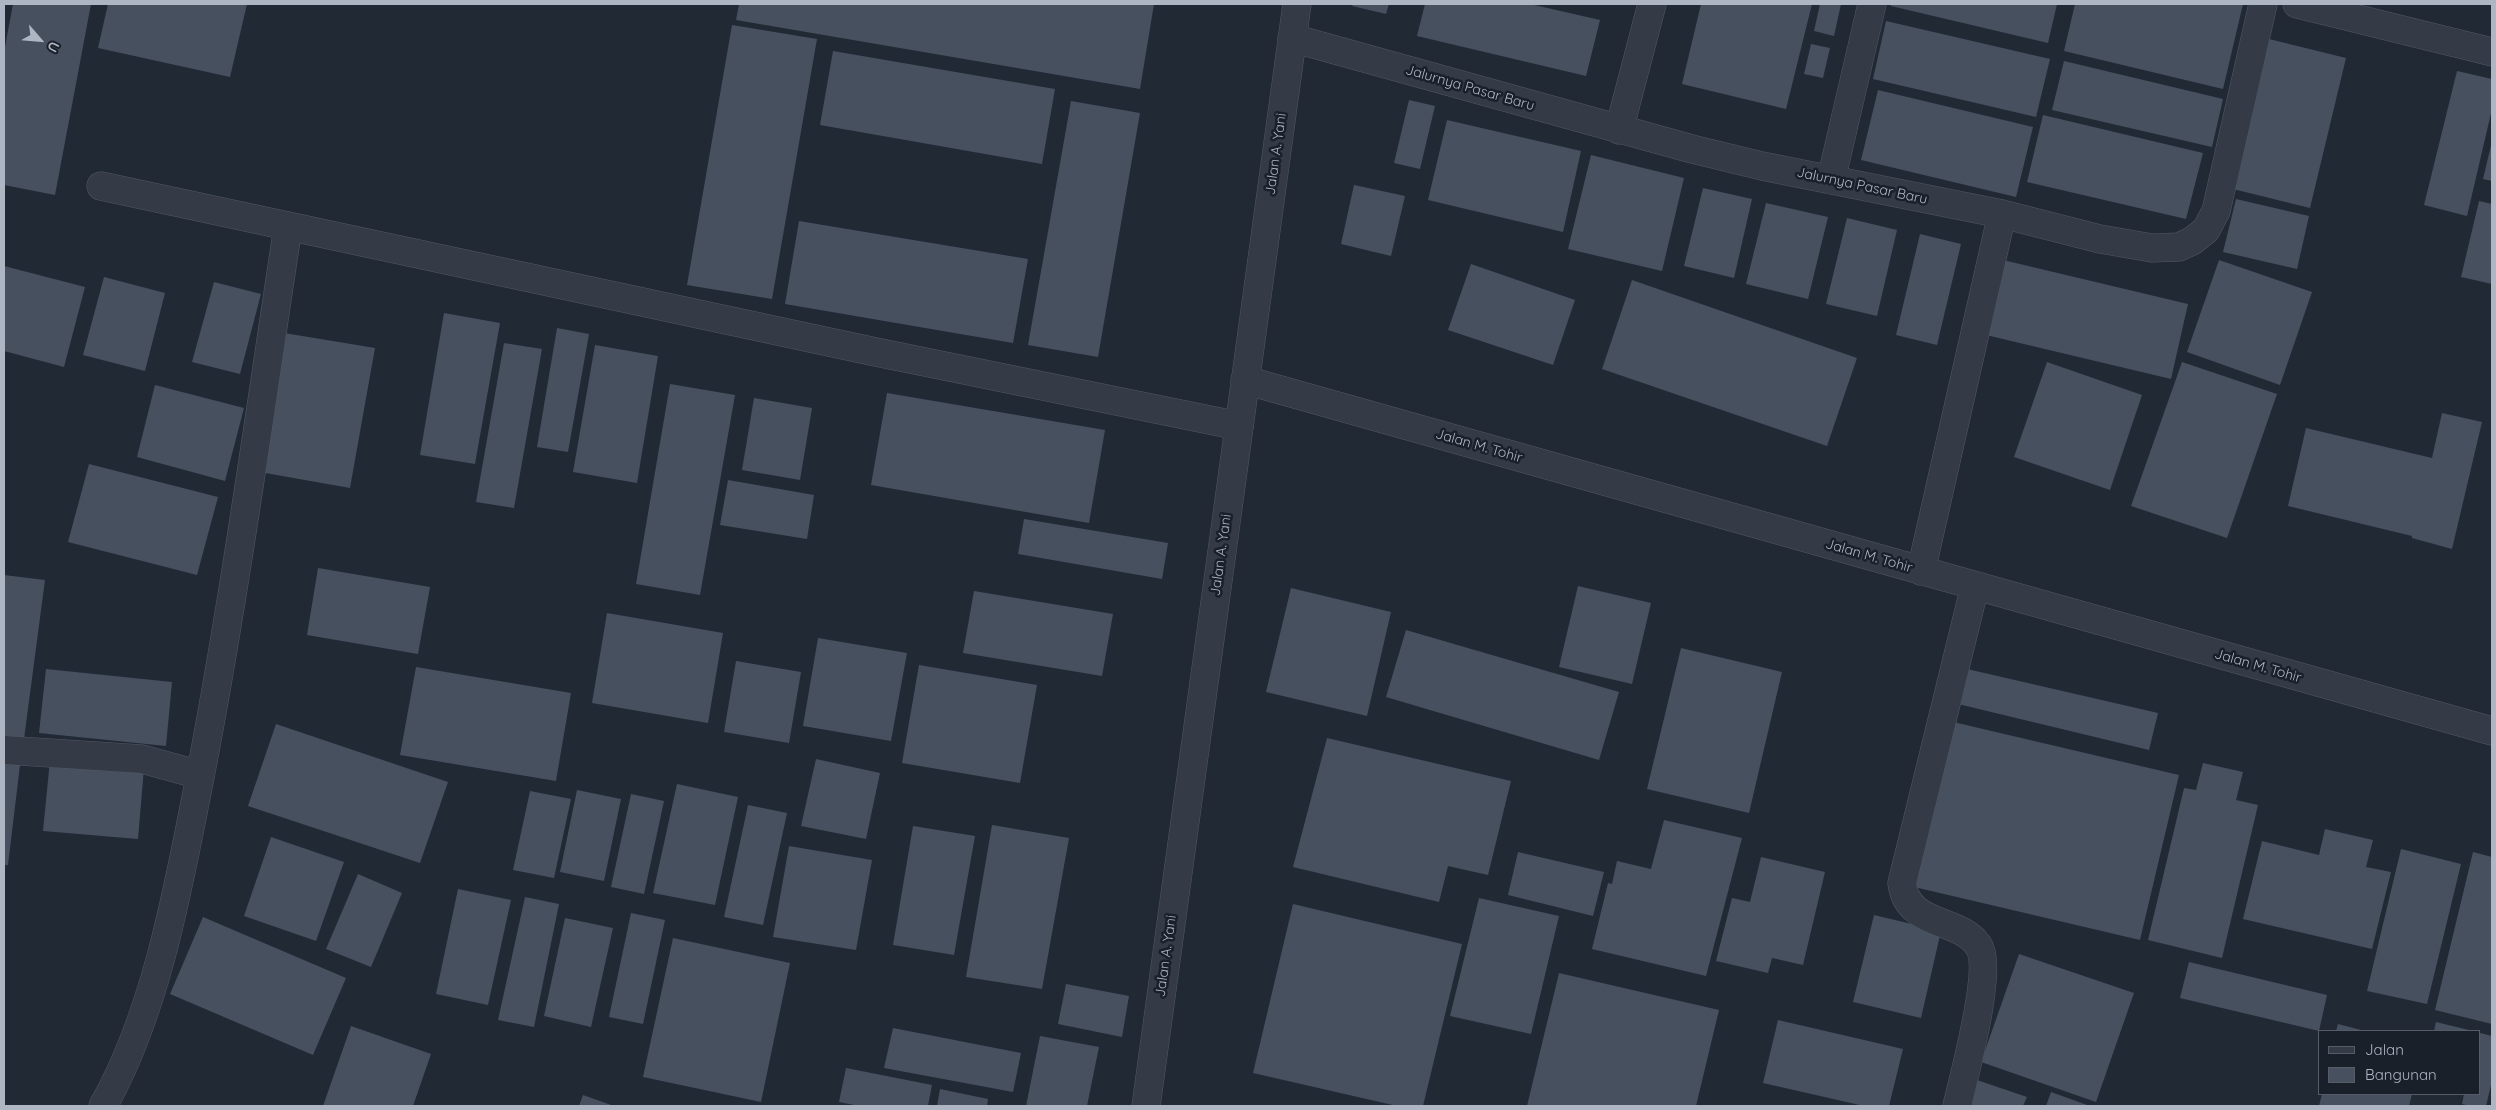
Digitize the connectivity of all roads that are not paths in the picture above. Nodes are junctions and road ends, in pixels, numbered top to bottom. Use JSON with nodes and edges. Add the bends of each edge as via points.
{"nodes":[{"id":1,"x":1297,"y":4,"type":"edge"},
{"id":2,"x":1652,"y":4,"type":"edge"},
{"id":3,"x":1872,"y":4,"type":"edge"},
{"id":4,"x":2263,"y":4,"type":"edge"},
{"id":5,"x":2297,"y":4,"type":"edge"},
{"id":6,"x":1292,"y":38,"type":"junction"},
{"id":7,"x":2492,"y":52,"type":"edge"},
{"id":8,"x":1619,"y":130,"type":"junction"},
{"id":9,"x":1831,"y":180,"type":"junction"},
{"id":10,"x":101,"y":186,"type":"dead end"},
{"id":11,"x":2002,"y":214,"type":"junction"},
{"id":12,"x":288,"y":227,"type":"junction"},
{"id":13,"x":1245,"y":380,"type":"junction"},
{"id":14,"x":1239,"y":426,"type":"junction"},
{"id":15,"x":1921,"y":570,"type":"junction"},
{"id":16,"x":1975,"y":586,"type":"junction"},
{"id":17,"x":2492,"y":731,"type":"edge"},
{"id":18,"x":4,"y":750,"type":"edge"},
{"id":19,"x":200,"y":774,"type":"junction"},
{"id":20,"x":103,"y":1106,"type":"edge"},
{"id":21,"x":1146,"y":1106,"type":"edge"},
{"id":22,"x":1957,"y":1106,"type":"edge"}],
"edges":[{"from":1,"to":6,"type":"street","name":"Jalan A. Yani"},
{"from":2,"to":8,"type":"street"},
{"from":3,"to":9,"type":"street"},
{"from":4,"to":11,"type":"street","name":"Jalurnya Pasar Baru","via":[[2216,211],[2206,230],[2179,247],[2152,248],[2100,239]]},
{"from":5,"to":7,"type":"street"},
{"from":6,"to":8,"type":"street","name":"Jalurnya Pasar Baru"},
{"from":6,"to":13,"type":"street","name":"Jalan A. Yani"},
{"from":8,"to":9,"type":"street","name":"Jalurnya Pasar Baru"},
{"from":9,"to":11,"type":"street","name":"Jalurnya Pasar Baru"},
{"from":10,"to":12,"type":"street"},
{"from":11,"to":15,"type":"street"},
{"from":12,"to":14,"type":"street"},
{"from":12,"to":19,"type":"street","via":[[212,718]]},
{"from":13,"to":14,"type":"street","name":"Jalan A. Yani"},
{"from":13,"to":15,"type":"street","name":"Jalan M. Tohir"},
{"from":14,"to":21,"type":"street","name":"Jalan A. Yani"},
{"from":15,"to":16,"type":"street","name":"Jalan M. Tohir"},
{"from":16,"to":17,"type":"street","name":"Jalan M. Tohir"},
{"from":16,"to":22,"type":"street","via":[[1902,883],[1904,896],[1911,907],[1969,936],[1979,945],[1984,964],[1982,988]]},
{"from":18,"to":19,"type":"street","via":[[142,759]]},
{"from":19,"to":20,"type":"street","via":[[182,869],[156,972],[127,1057]]}]}
